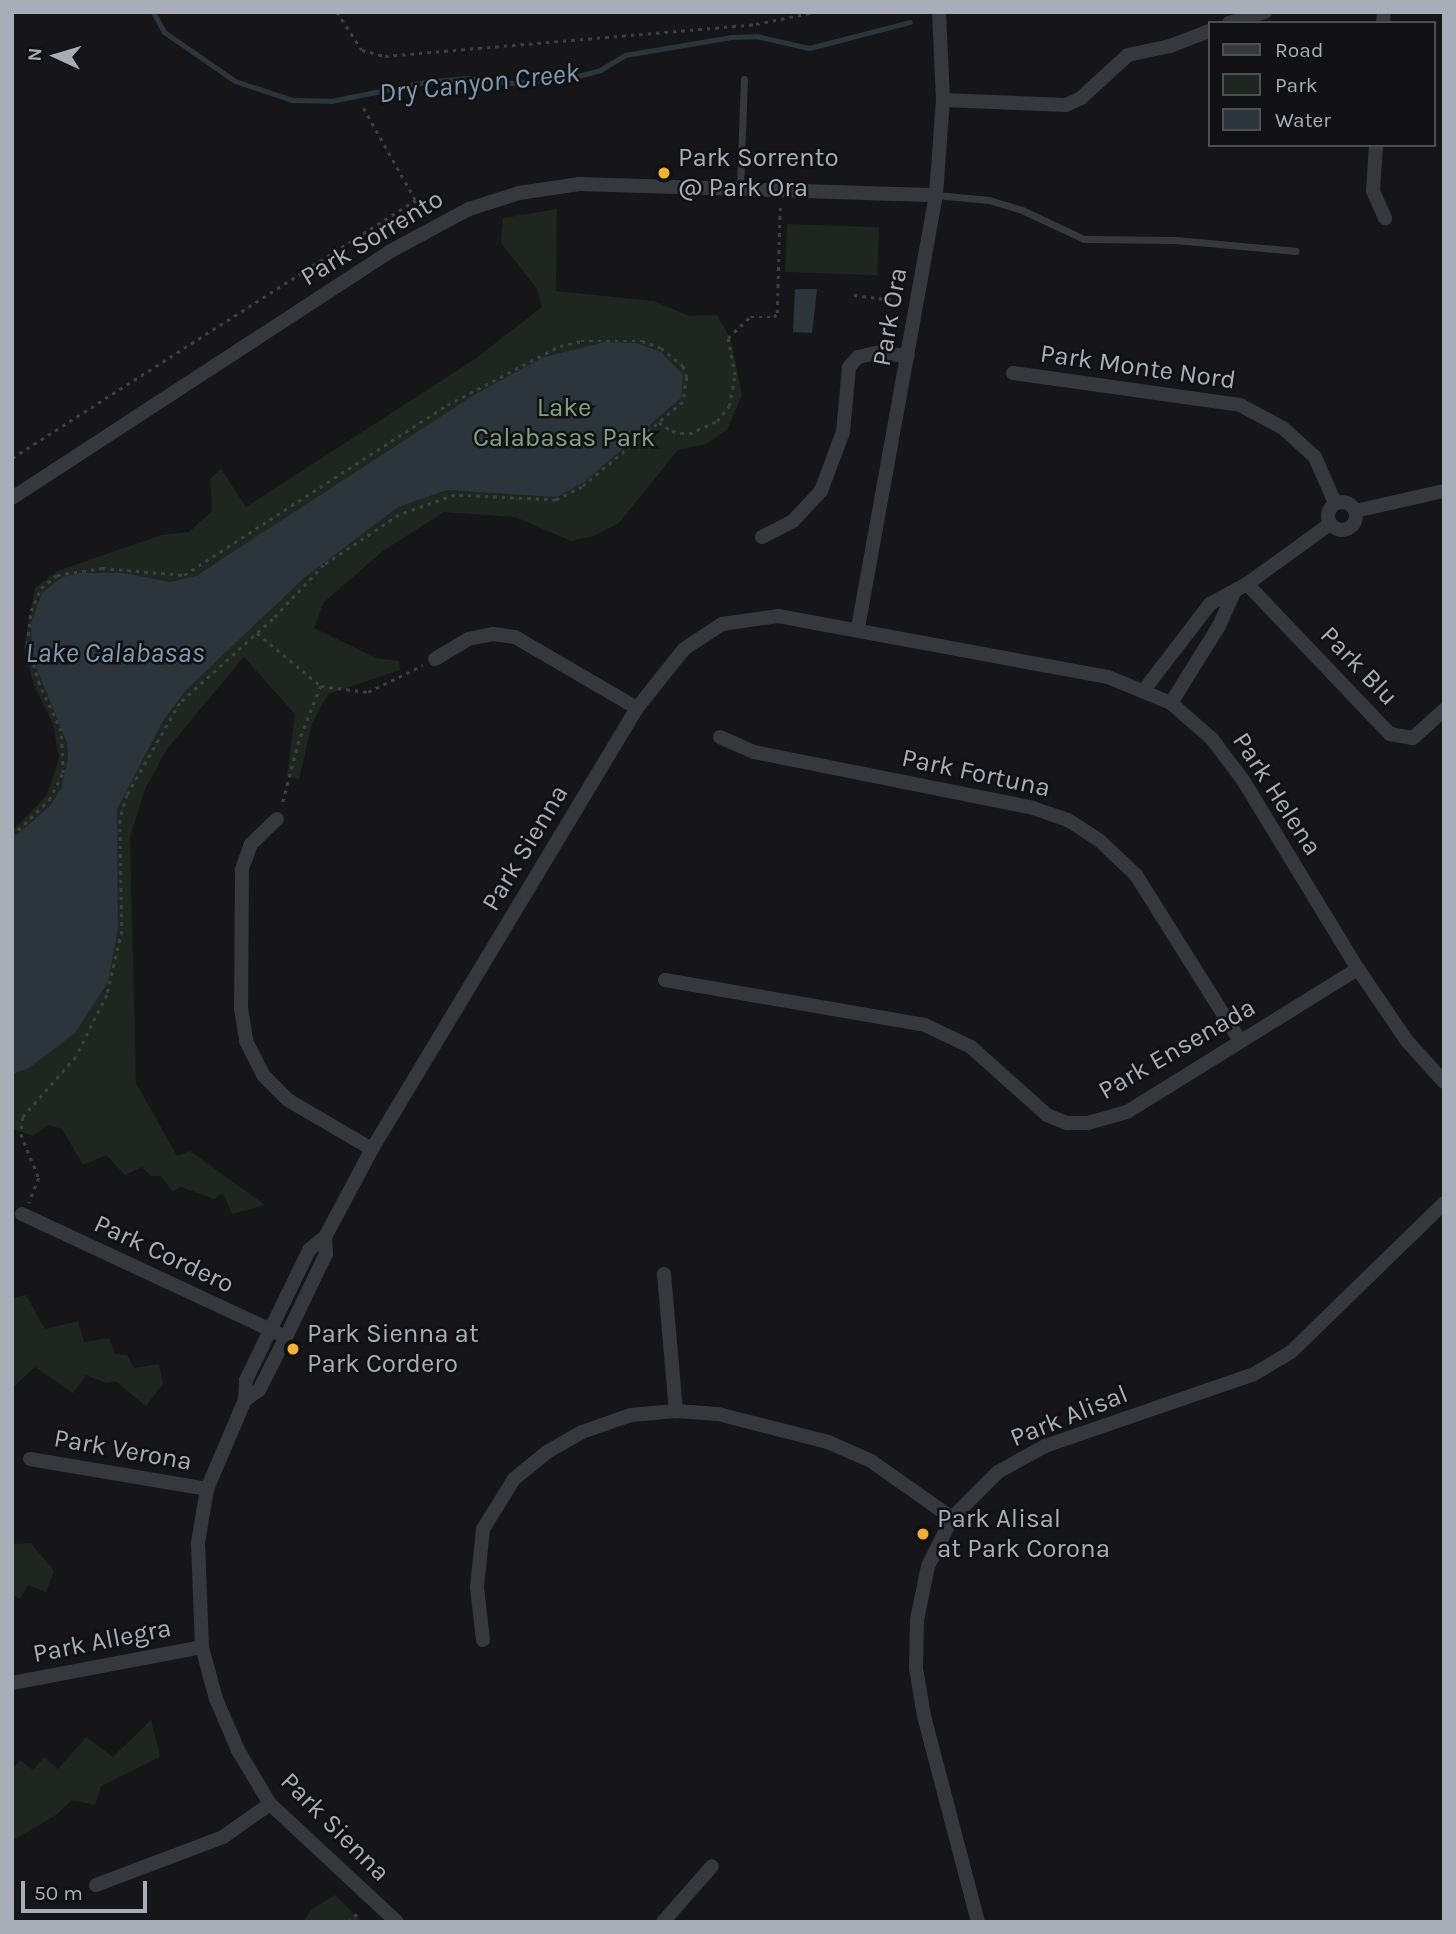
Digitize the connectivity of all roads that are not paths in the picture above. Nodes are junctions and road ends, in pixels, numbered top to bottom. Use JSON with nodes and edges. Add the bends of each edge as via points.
{"nodes":[{"id":1,"x":939,"y":12,"type":"edge"},
{"id":2,"x":1265,"y":12,"type":"edge"},
{"id":3,"x":1236,"y":21,"type":"edge"},
{"id":4,"x":1208,"y":31,"type":"edge"},
{"id":5,"x":744,"y":79,"type":"dead end"},
{"id":6,"x":943,"y":100,"type":"junction"},
{"id":7,"x":1376,"y":147,"type":"edge"},
{"id":8,"x":740,"y":187,"type":"junction"},
{"id":9,"x":936,"y":195,"type":"junction"},
{"id":10,"x":1385,"y":218,"type":"dead end"},
{"id":11,"x":1296,"y":251,"type":"dead end"},
{"id":12,"x":908,"y":356,"type":"junction"},
{"id":13,"x":1013,"y":373,"type":"dead end"},
{"id":14,"x":1444,"y":491,"type":"edge"},
{"id":15,"x":12,"y":498,"type":"edge"},
{"id":16,"x":1335,"y":503,"type":"junction"},
{"id":17,"x":1355,"y":511,"type":"junction"},
{"id":18,"x":1330,"y":524,"type":"junction"},
{"id":19,"x":762,"y":537,"type":"dead end"},
{"id":20,"x":1247,"y":584,"type":"junction"},
{"id":21,"x":1234,"y":593,"type":"junction"},
{"id":22,"x":858,"y":628,"type":"junction"},
{"id":23,"x":435,"y":659,"type":"road end"},
{"id":24,"x":1144,"y":690,"type":"junction"},
{"id":25,"x":1171,"y":703,"type":"junction"},
{"id":26,"x":638,"y":708,"type":"junction"},
{"id":27,"x":1444,"y":710,"type":"edge"},
{"id":28,"x":720,"y":737,"type":"dead end"},
{"id":29,"x":277,"y":819,"type":"road end"},
{"id":30,"x":1358,"y":969,"type":"junction"},
{"id":31,"x":666,"y":980,"type":"dead end"},
{"id":32,"x":1240,"y":1041,"type":"junction"},
{"id":33,"x":1444,"y":1082,"type":"edge"},
{"id":34,"x":372,"y":1149,"type":"junction"},
{"id":35,"x":1444,"y":1203,"type":"edge"},
{"id":36,"x":22,"y":1214,"type":"road end"},
{"id":37,"x":325,"y":1237,"type":"junction"},
{"id":38,"x":664,"y":1274,"type":"dead end"},
{"id":39,"x":269,"y":1329,"type":"junction"},
{"id":40,"x":286,"y":1337,"type":"junction"},
{"id":41,"x":245,"y":1400,"type":"junction"},
{"id":42,"x":676,"y":1411,"type":"junction"},
{"id":43,"x":30,"y":1459,"type":"dead end"},
{"id":44,"x":207,"y":1489,"type":"junction"},
{"id":45,"x":952,"y":1518,"type":"junction"},
{"id":46,"x":483,"y":1640,"type":"dead end"},
{"id":47,"x":202,"y":1647,"type":"junction"},
{"id":48,"x":12,"y":1683,"type":"edge"},
{"id":49,"x":270,"y":1804,"type":"junction"},
{"id":50,"x":712,"y":1866,"type":"dead end"},
{"id":51,"x":96,"y":1885,"type":"dead end"},
{"id":52,"x":397,"y":1922,"type":"edge"},
{"id":53,"x":663,"y":1922,"type":"edge"},
{"id":54,"x":978,"y":1922,"type":"edge"}],
"edges":[{"from":1,"to":6,"type":"street","name":"Park Ora"},
{"from":2,"to":3,"type":"street"},
{"from":4,"to":6,"type":"street","via":[[1128,55],[1081,98],[1066,105]]},
{"from":5,"to":8,"type":"lane"},
{"from":6,"to":9,"type":"street","name":"Park Ora"},
{"from":7,"to":10,"type":"street","via":[[1373,191]]},
{"from":8,"to":9,"type":"street","name":"Park Sorrento"},
{"from":8,"to":15,"type":"street","name":"Park Sorrento","via":[[579,184],[519,193],[469,209],[389,252]]},
{"from":9,"to":11,"type":"lane","via":[[989,200],[1084,239],[1175,240]]},
{"from":9,"to":12,"type":"street","name":"Park Ora"},
{"from":12,"to":19,"type":"street","via":[[858,357],[849,367],[844,432],[821,491],[793,521]]},
{"from":12,"to":22,"type":"street","name":"Park Ora"},
{"from":13,"to":16,"type":"street","name":"Park Monte Nord","via":[[1240,405],[1283,428],[1315,457]]},
{"from":14,"to":17,"type":"street"},
{"from":16,"to":17,"type":"street","via":[[1349,504]]},
{"from":16,"to":18,"type":"street","via":[[1327,515]]},
{"from":17,"to":18,"type":"street","via":[[1350,528],[1337,530]]},
{"from":18,"to":20,"type":"street"},
{"from":20,"to":21,"type":"street"},
{"from":20,"to":27,"type":"street","name":"Park Blu","via":[[1390,734],[1413,738]]},
{"from":21,"to":24,"type":"street","via":[[1199,614]]},
{"from":21,"to":25,"type":"street"},
{"from":22,"to":24,"type":"street","name":"Park Helena","via":[[1108,677]]},
{"from":22,"to":26,"type":"street","name":"Park Sienna","via":[[778,616],[722,624],[670,663]]},
{"from":23,"to":26,"type":"street","via":[[468,639],[493,634],[515,637]]},
{"from":24,"to":25,"type":"street","name":"Park Helena"},
{"from":25,"to":30,"type":"street","name":"Park Helena","via":[[1212,740],[1243,780]]},
{"from":26,"to":34,"type":"street","name":"Park Sienna"},
{"from":28,"to":32,"type":"street","name":"Park Fortuna","via":[[754,752],[1033,808],[1068,820],[1100,841],[1136,875]]},
{"from":29,"to":34,"type":"street","via":[[251,844],[242,869],[240,981],[246,1041],[263,1075],[288,1100]]},
{"from":30,"to":32,"type":"street","name":"Park Ensenada"},
{"from":30,"to":33,"type":"street","name":"Park Helena","via":[[1407,1041]]},
{"from":31,"to":32,"type":"street","name":"Park Ensenada","via":[[925,1024],[971,1047],[1047,1115],[1067,1123],[1107,1120],[1127,1112]]},
{"from":34,"to":37,"type":"street","name":"Park Sienna"},
{"from":35,"to":45,"type":"street","name":"Park Alisal","via":[[1291,1352],[1254,1374],[1045,1446],[998,1472]]},
{"from":36,"to":39,"type":"street","name":"Park Cordero"},
{"from":37,"to":39,"type":"street","name":"Park Sienna","via":[[309,1250]]},
{"from":37,"to":40,"type":"street","name":"Park Sienna","via":[[326,1254]]},
{"from":38,"to":42,"type":"street"},
{"from":39,"to":40,"type":"street","name":"Park Cordero"},
{"from":39,"to":41,"type":"street","name":"Park Sienna","via":[[246,1380]]},
{"from":40,"to":41,"type":"street","name":"Park Sienna","via":[[259,1390]]},
{"from":41,"to":44,"type":"street","name":"Park Sienna"},
{"from":42,"to":45,"type":"street","via":[[719,1415],[828,1442],[871,1461]]},
{"from":42,"to":46,"type":"street","via":[[631,1415],[582,1432],[514,1479],[483,1529],[477,1587]]},
{"from":43,"to":44,"type":"street","name":"Park Verona"},
{"from":44,"to":47,"type":"street","name":"Park Sienna","via":[[198,1543]]},
{"from":45,"to":54,"type":"street","name":"Park Alisal","via":[[928,1566],[917,1620],[916,1668],[923,1716]]},
{"from":47,"to":48,"type":"street","name":"Park Allegra"},
{"from":47,"to":49,"type":"street","name":"Park Sienna","via":[[216,1699],[238,1750]]},
{"from":49,"to":51,"type":"street","via":[[223,1837]]},
{"from":49,"to":52,"type":"street","name":"Park Sienna"},
{"from":50,"to":53,"type":"street"}]}
